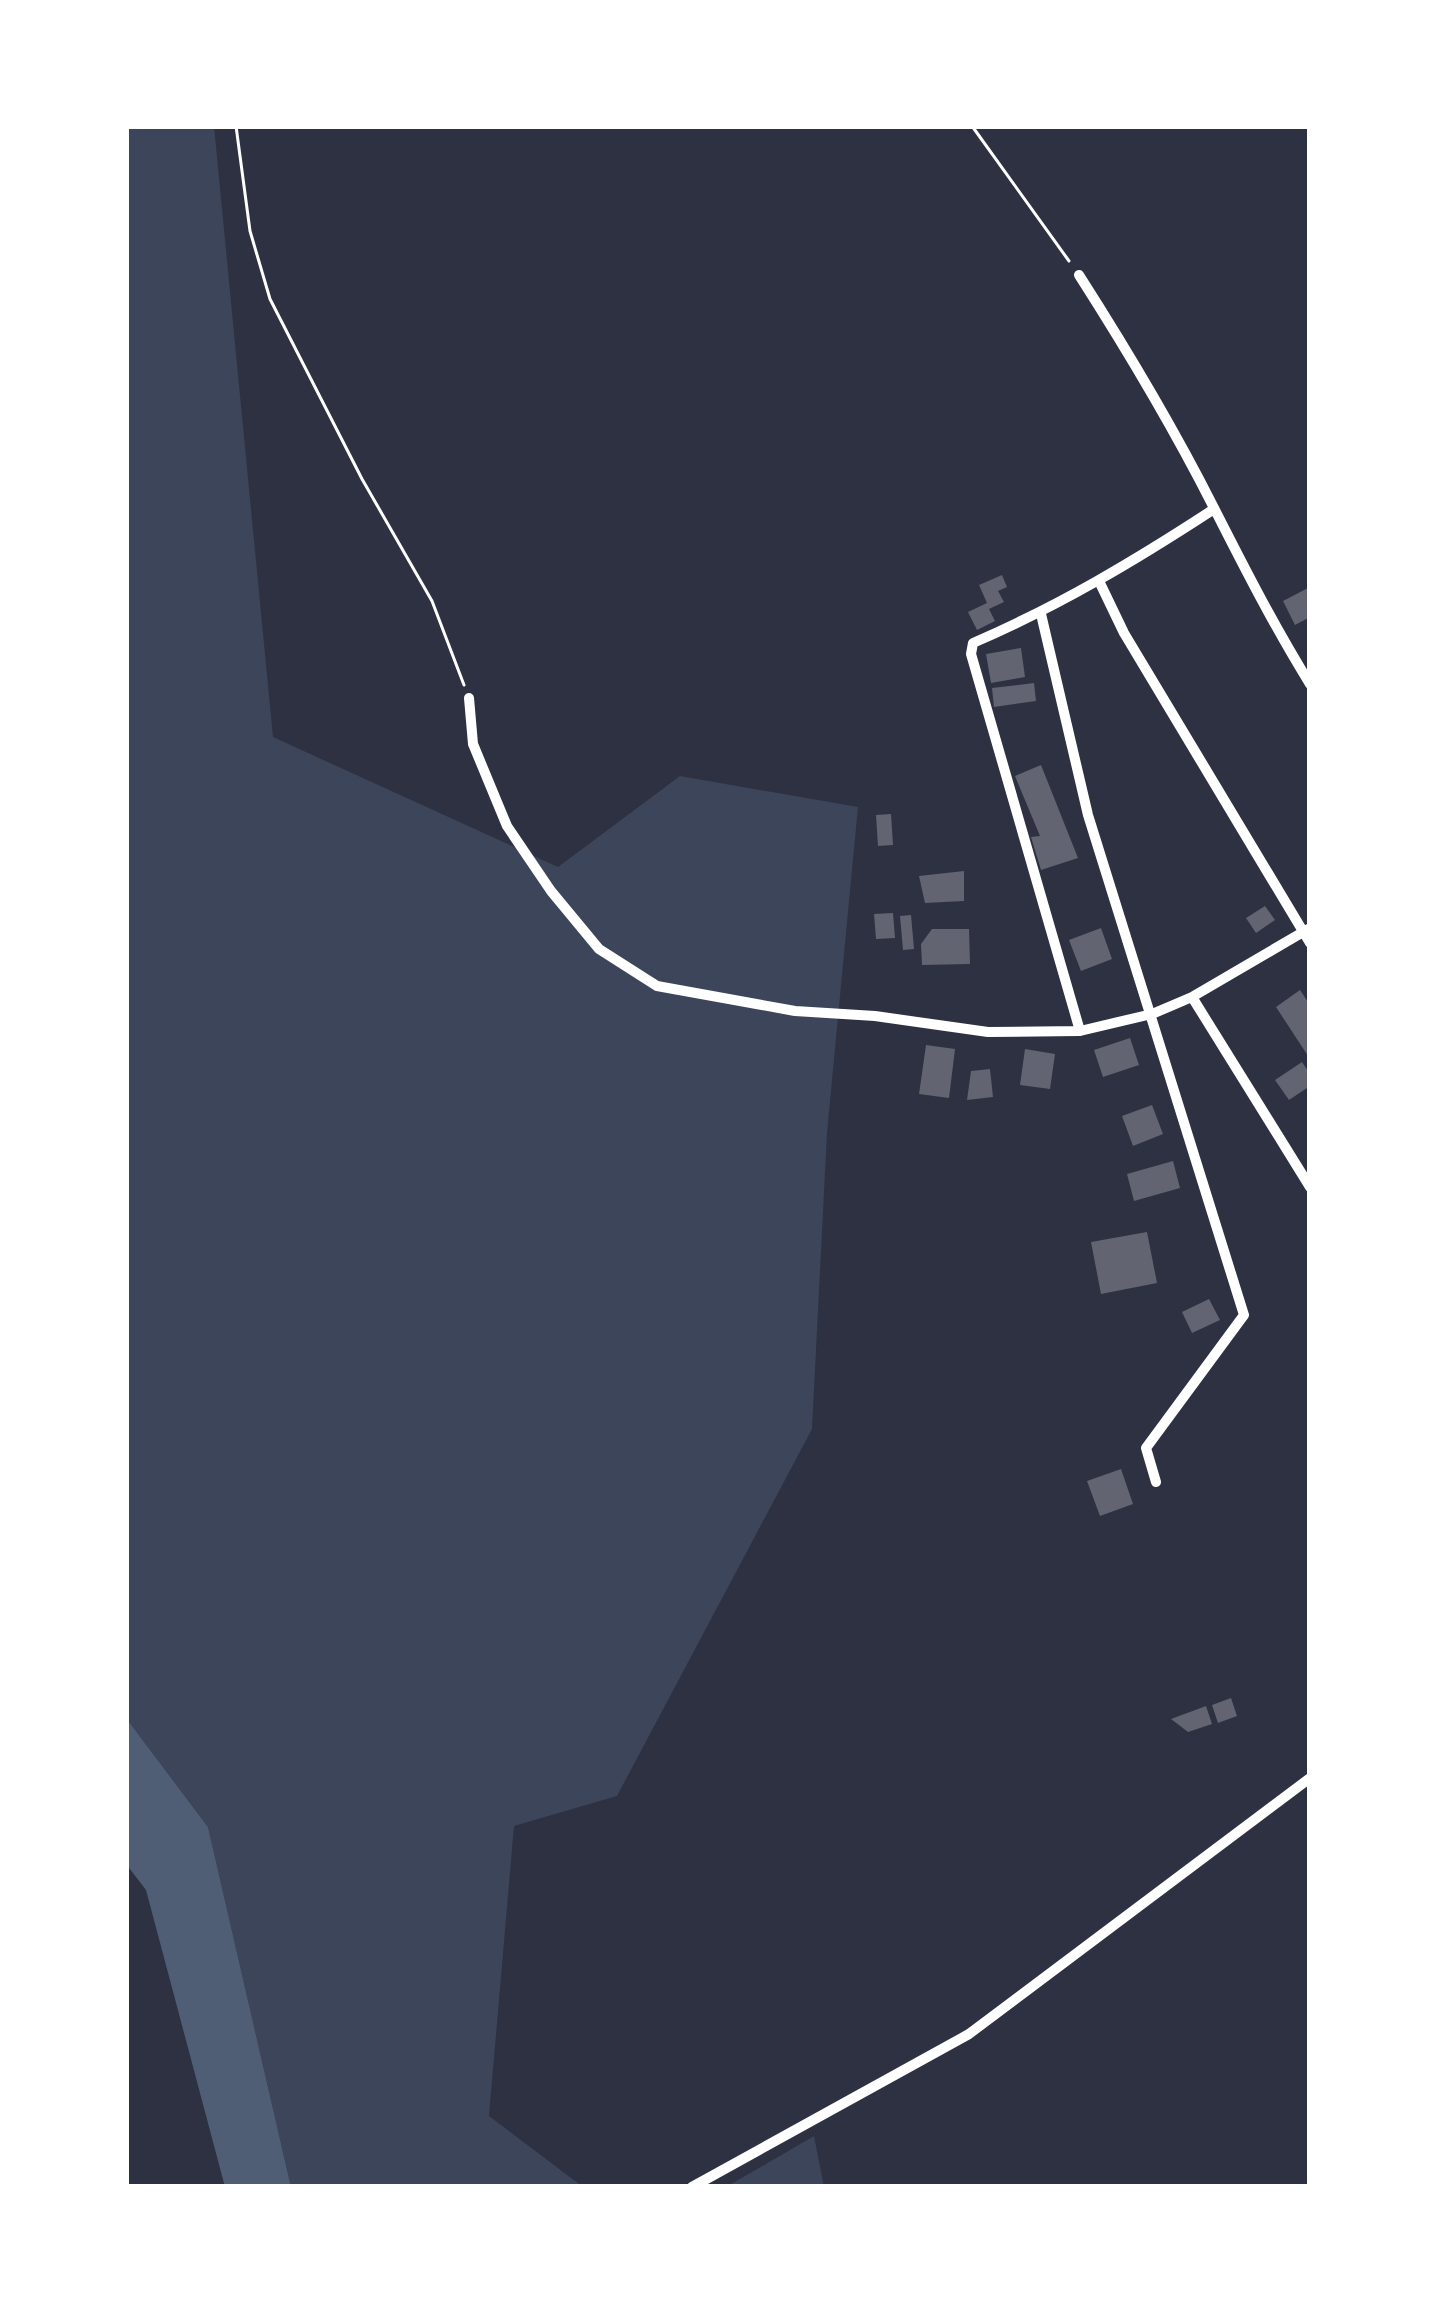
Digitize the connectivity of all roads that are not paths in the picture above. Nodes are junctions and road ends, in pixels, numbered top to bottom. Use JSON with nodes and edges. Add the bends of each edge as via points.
{"nodes":[{"id":1,"x":1079,"y":275,"type":"road end"},
{"id":2,"x":1214,"y":508,"type":"junction"},
{"id":3,"x":1100,"y":581,"type":"junction"},
{"id":4,"x":1040,"y":614,"type":"junction"},
{"id":5,"x":1310,"y":684,"type":"edge"},
{"id":6,"x":469,"y":698,"type":"road end"},
{"id":7,"x":1308,"y":934,"type":"edge"},
{"id":8,"x":1192,"y":997,"type":"junction"},
{"id":9,"x":1152,"y":1014,"type":"junction"},
{"id":10,"x":1079,"y":1031,"type":"junction"},
{"id":11,"x":1310,"y":1187,"type":"edge"},
{"id":12,"x":1156,"y":1482,"type":"dead end"},
{"id":13,"x":1310,"y":1778,"type":"edge"},
{"id":14,"x":692,"y":2187,"type":"edge"}],
"edges":[{"from":1,"to":2,"type":"street"},
{"from":2,"to":3,"type":"street"},
{"from":2,"to":5,"type":"street"},
{"from":3,"to":4,"type":"street"},
{"from":3,"to":7,"type":"street"},
{"from":4,"to":9,"type":"street","via":[[1088,815]]},
{"from":4,"to":10,"type":"street","via":[[973,643],[971,654]]},
{"from":6,"to":10,"type":"street","via":[[472,744],[507,826],[599,949],[657,986],[988,1032]]},
{"from":7,"to":8,"type":"street"},
{"from":8,"to":9,"type":"street"},
{"from":8,"to":11,"type":"street"},
{"from":9,"to":10,"type":"street"},
{"from":9,"to":12,"type":"street","via":[[1244,1315],[1145,1448]]},
{"from":13,"to":14,"type":"street","via":[[969,2034]]}]}
